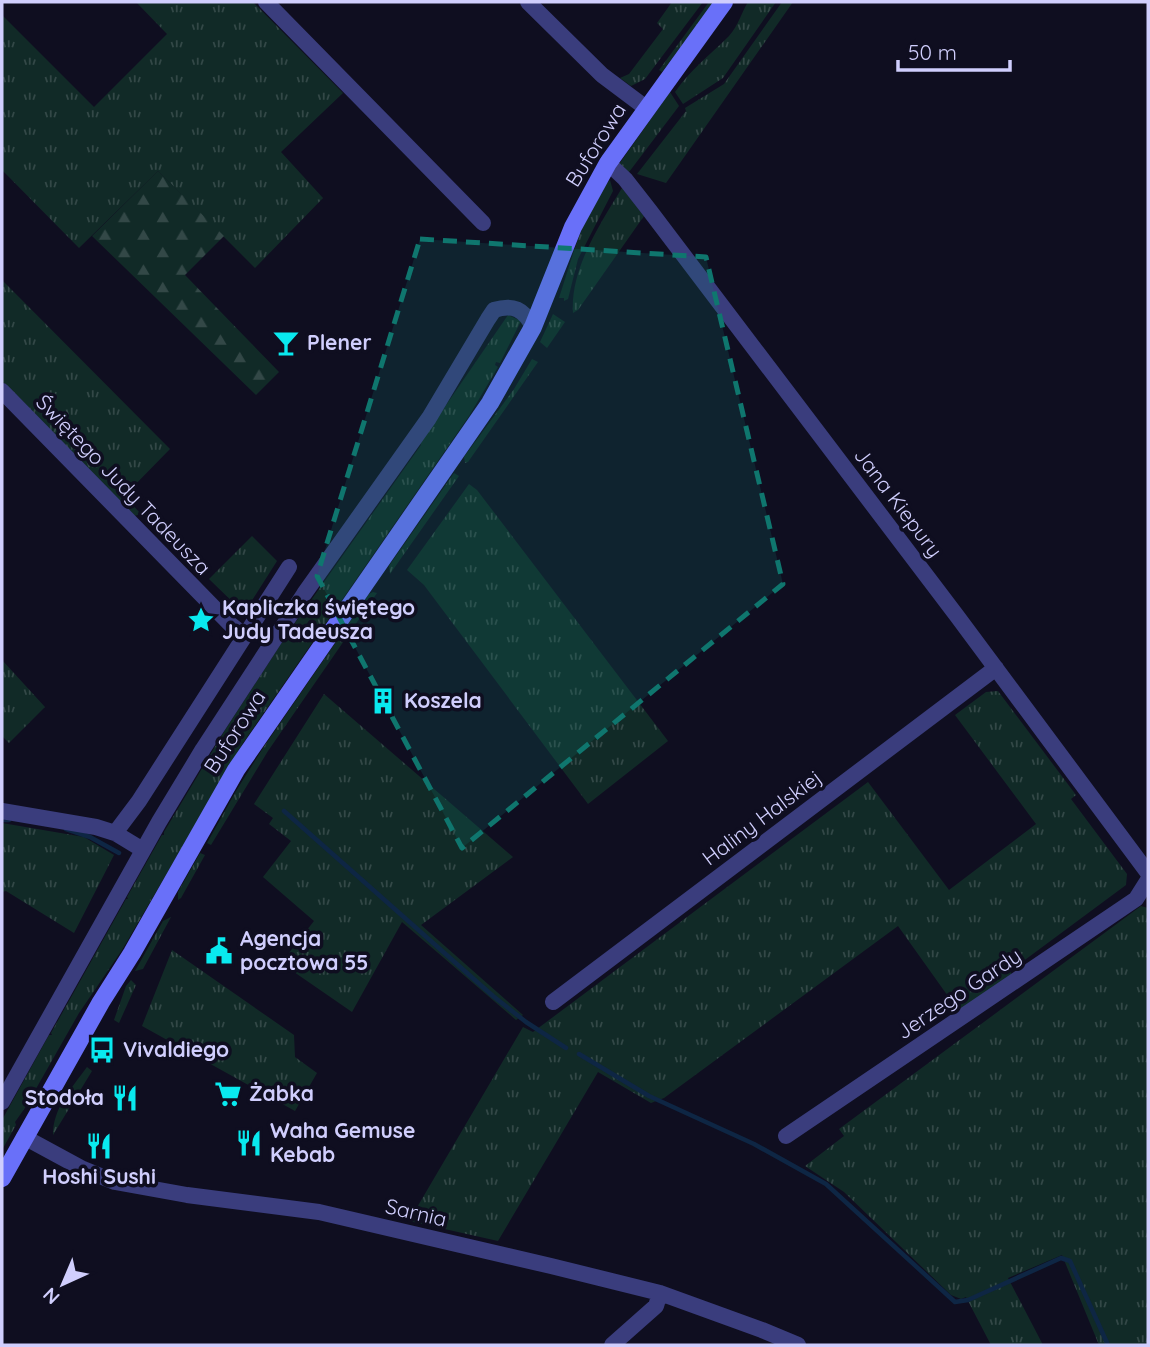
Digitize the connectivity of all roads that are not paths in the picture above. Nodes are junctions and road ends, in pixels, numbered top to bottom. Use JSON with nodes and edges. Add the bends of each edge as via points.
{"nodes":[{"id":1,"x":266,"y":2,"type":"edge"},
{"id":2,"x":528,"y":2,"type":"edge"},
{"id":3,"x":724,"y":2,"type":"edge"},
{"id":4,"x":646,"y":108,"type":"junction"},
{"id":5,"x":608,"y":163,"type":"junction"},
{"id":6,"x":483,"y":223,"type":"dead end"},
{"id":7,"x":533,"y":327,"type":"junction"},
{"id":8,"x":2,"y":391,"type":"edge"},
{"id":9,"x":289,"y":567,"type":"dead end"},
{"id":10,"x":245,"y":636,"type":"junction"},
{"id":11,"x":996,"y":668,"type":"junction"},
{"id":12,"x":2,"y":811,"type":"edge"},
{"id":13,"x":115,"y":833,"type":"junction"},
{"id":14,"x":143,"y":850,"type":"junction"},
{"id":15,"x":1148,"y":873,"type":"edge"},
{"id":16,"x":1148,"y":880,"type":"edge"},
{"id":17,"x":553,"y":1002,"type":"dead end"},
{"id":18,"x":2,"y":1102,"type":"edge"},
{"id":19,"x":786,"y":1136,"type":"dead end"},
{"id":20,"x":24,"y":1137,"type":"junction"},
{"id":21,"x":2,"y":1178,"type":"edge"},
{"id":22,"x":660,"y":1293,"type":"junction"},
{"id":23,"x":612,"y":1345,"type":"edge"},
{"id":24,"x":798,"y":1345,"type":"edge"}],
"edges":[{"from":1,"to":6,"type":"street"},
{"from":2,"to":4,"type":"street","via":[[602,75]]},
{"from":3,"to":4,"type":"main road","name":"Buforowa"},
{"from":4,"to":5,"type":"main road","name":"Buforowa"},
{"from":5,"to":7,"type":"main road","name":"Buforowa","via":[[573,227]]},
{"from":5,"to":11,"type":"street","name":"Jana Kiepury","via":[[650,211]]},
{"from":7,"to":14,"type":"street","name":"Buforowa","via":[[521,310],[494,310],[429,418],[262,659]]},
{"from":7,"to":20,"type":"main road","name":"Buforowa","via":[[490,403],[236,771]]},
{"from":8,"to":10,"type":"street","name":"Świętego Judy Tadeusza"},
{"from":9,"to":10,"type":"street"},
{"from":10,"to":13,"type":"street"},
{"from":11,"to":15,"type":"street","name":"Jana Kiepury"},
{"from":11,"to":17,"type":"street","name":"Haliny Halskiej"},
{"from":12,"to":13,"type":"street"},
{"from":13,"to":14,"type":"street"},
{"from":14,"to":18,"type":"street","name":"Buforowa"},
{"from":16,"to":19,"type":"street","name":"Jerzego Gardy","via":[[1136,898]]},
{"from":20,"to":21,"type":"main road","name":"Buforowa"},
{"from":20,"to":22,"type":"street","name":"Sarnia","via":[[115,1182],[319,1212]]},
{"from":22,"to":23,"type":"street","via":[[656,1306]]},
{"from":22,"to":24,"type":"street","name":"Sarnia"}]}
